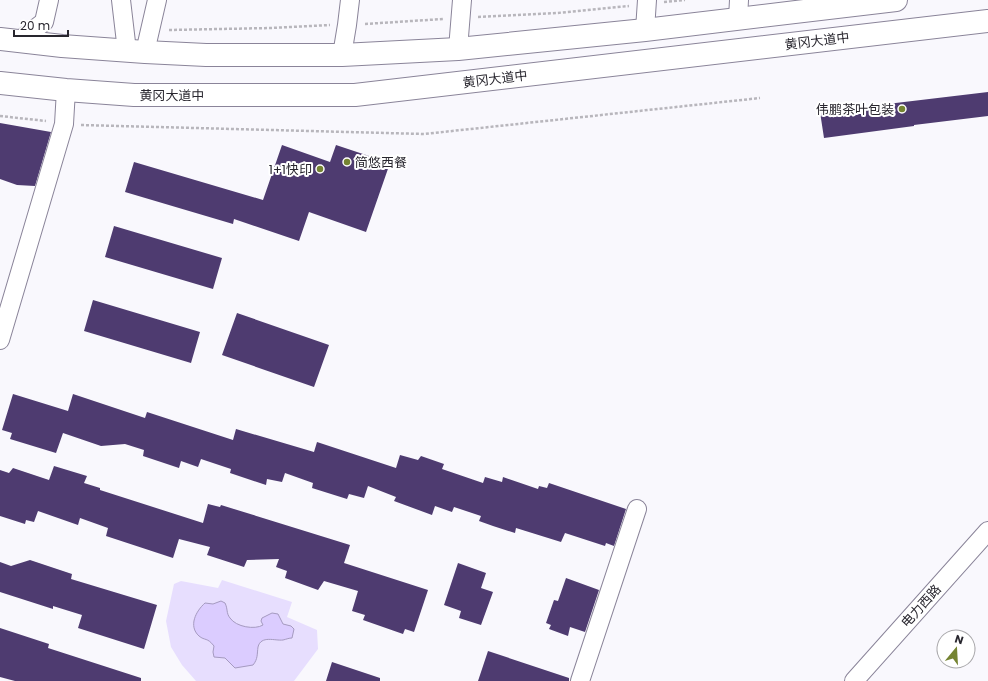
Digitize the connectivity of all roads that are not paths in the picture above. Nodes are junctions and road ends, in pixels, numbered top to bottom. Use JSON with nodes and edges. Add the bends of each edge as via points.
{"nodes":[{"id":1,"x":49,"y":0,"type":"edge"},
{"id":2,"x":121,"y":0,"type":"edge"},
{"id":3,"x":157,"y":0,"type":"edge"},
{"id":4,"x":350,"y":0,"type":"edge"},
{"id":5,"x":462,"y":0,"type":"edge"},
{"id":6,"x":896,"y":0,"type":"edge"},
{"id":7,"x":647,"y":2,"type":"edge"},
{"id":8,"x":864,"y":2,"type":"edge"},
{"id":9,"x":738,"y":9,"type":"edge"},
{"id":10,"x":988,"y":21,"type":"edge"},
{"id":11,"x":645,"y":30,"type":"junction"},
{"id":12,"x":10,"y":40,"type":"edge"},
{"id":13,"x":458,"y":49,"type":"junction"},
{"id":14,"x":136,"y":52,"type":"junction"},
{"id":15,"x":342,"y":55,"type":"junction"},
{"id":16,"x":0,"y":83,"type":"edge"},
{"id":17,"x":66,"y":90,"type":"junction"},
{"id":18,"x":0,"y":340,"type":"edge"},
{"id":19,"x":637,"y":509,"type":"dead end"},
{"id":20,"x":988,"y":531,"type":"edge"},
{"id":21,"x":580,"y":681,"type":"edge"},
{"id":22,"x":854,"y":681,"type":"edge"}],
"edges":[{"from":1,"to":12,"type":"street","via":[[44,22]]},
{"from":2,"to":14,"type":"street"},
{"from":3,"to":14,"type":"street"},
{"from":4,"to":15,"type":"street"},
{"from":5,"to":13,"type":"street"},
{"from":6,"to":8,"type":"main road"},
{"from":7,"to":11,"type":"street"},
{"from":8,"to":9,"type":"main road"},
{"from":9,"to":11,"type":"main road"},
{"from":10,"to":17,"type":"main road","name":"黄冈大道中","via":[[355,96],[134,95]]},
{"from":11,"to":13,"type":"main road"},
{"from":12,"to":14,"type":"main road"},
{"from":13,"to":15,"type":"main road"},
{"from":14,"to":15,"type":"main road"},
{"from":16,"to":17,"type":"main road","name":"黄冈大道中"},
{"from":17,"to":18,"type":"street","via":[[64,124]]},
{"from":19,"to":21,"type":"street"},
{"from":20,"to":22,"type":"street","name":"电力西路"}]}
